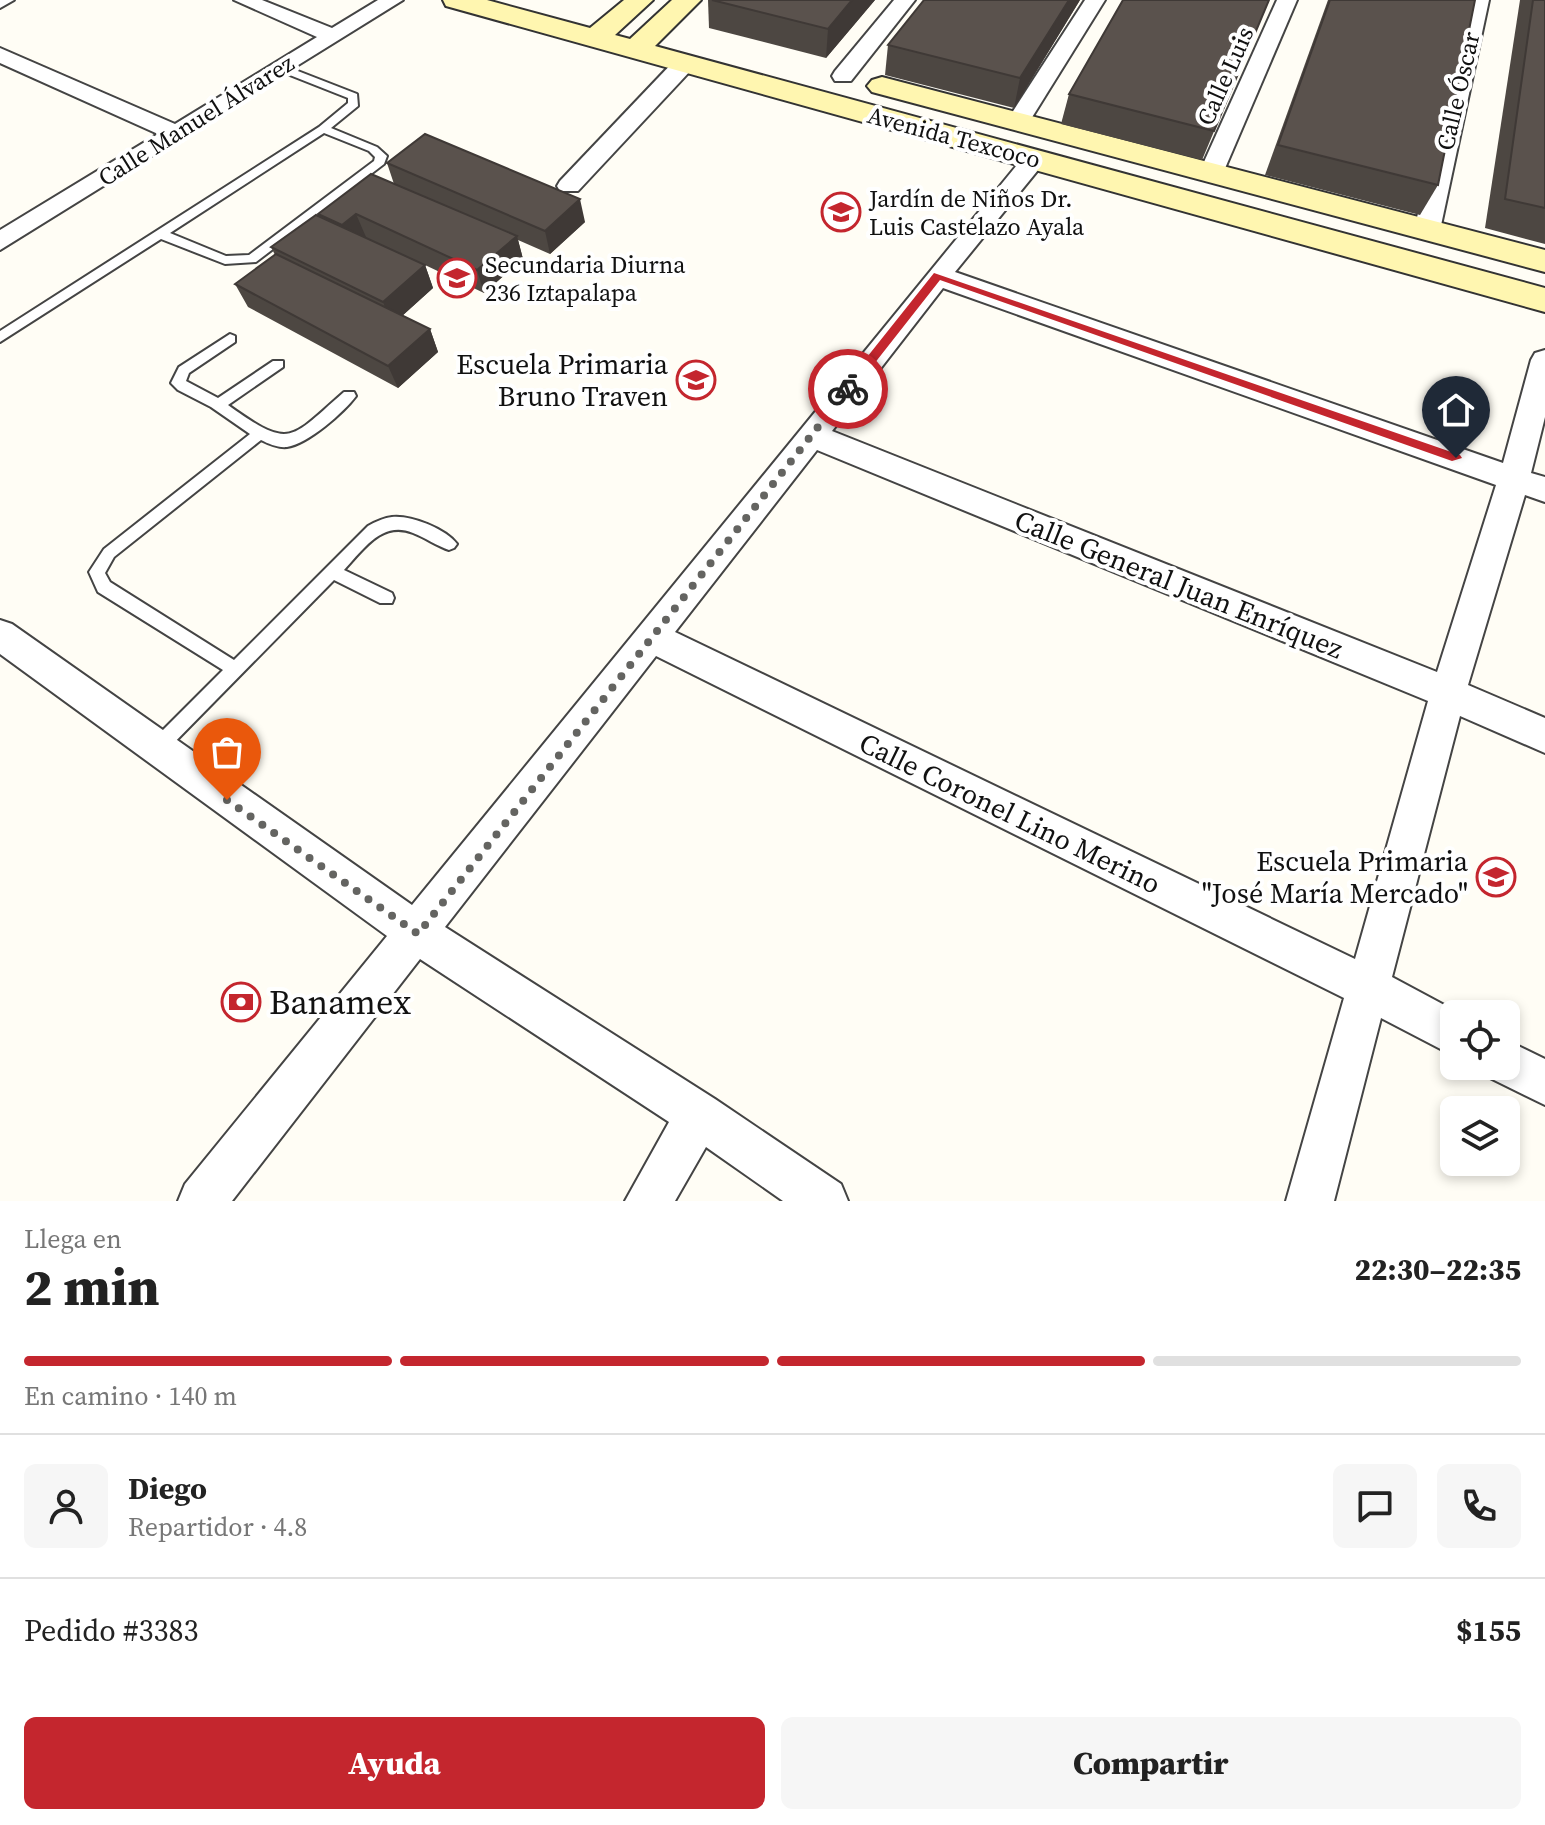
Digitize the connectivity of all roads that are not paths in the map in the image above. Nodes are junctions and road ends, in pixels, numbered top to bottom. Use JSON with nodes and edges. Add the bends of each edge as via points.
{"nodes":[{"id":1,"x":244,"y":0,"type":"edge"},
{"id":2,"x":393,"y":0,"type":"edge"},
{"id":3,"x":456,"y":0,"type":"edge"},
{"id":4,"x":556,"y":0,"type":"edge"},
{"id":5,"x":688,"y":0,"type":"edge"},
{"id":6,"x":905,"y":0,"type":"edge"},
{"id":7,"x":1095,"y":0,"type":"edge"},
{"id":8,"x":1287,"y":0,"type":"edge"},
{"id":9,"x":1479,"y":0,"type":"edge"},
{"id":10,"x":631,"y":8,"type":"edge"},
{"id":11,"x":661,"y":26,"type":"junction"},
{"id":12,"x":332,"y":36,"type":"junction"},
{"id":13,"x":595,"y":38,"type":"junction"},
{"id":14,"x":737,"y":47,"type":"dead end"},
{"id":15,"x":634,"y":50,"type":"junction"},
{"id":16,"x":0,"y":55,"type":"edge"},
{"id":17,"x":685,"y":63,"type":"junction"},
{"id":18,"x":813,"y":67,"type":"dead end"},
{"id":19,"x":281,"y":68,"type":"junction"},
{"id":20,"x":843,"y":76,"type":"junction"},
{"id":21,"x":1018,"y":122,"type":"junction"},
{"id":22,"x":323,"y":129,"type":"junction"},
{"id":23,"x":176,"y":133,"type":"junction"},
{"id":24,"x":1035,"y":159,"type":"junction"},
{"id":25,"x":1211,"y":173,"type":"junction"},
{"id":26,"x":569,"y":186,"type":"dead end"},
{"id":27,"x":1427,"y":230,"type":"junction"},
{"id":28,"x":160,"y":234,"type":"junction"},
{"id":29,"x":0,"y":242,"type":"edge"},
{"id":30,"x":1493,"y":247,"type":"junction"},
{"id":31,"x":1545,"y":261,"type":"edge"},
{"id":32,"x":938,"y":276,"type":"junction"},
{"id":33,"x":1484,"y":284,"type":"junction"},
{"id":34,"x":1545,"y":300,"type":"edge"},
{"id":35,"x":0,"y":338,"type":"edge"},
{"id":36,"x":230,"y":339,"type":"dead end"},
{"id":37,"x":1545,"y":360,"type":"edge"},
{"id":38,"x":278,"y":364,"type":"dead end"},
{"id":39,"x":349,"y":396,"type":"dead end"},
{"id":40,"x":218,"y":405,"type":"junction"},
{"id":41,"x":812,"y":435,"type":"junction"},
{"id":42,"x":257,"y":436,"type":"junction"},
{"id":43,"x":1529,"y":484,"type":"edge"},
{"id":44,"x":449,"y":544,"type":"dead end"},
{"id":45,"x":333,"y":572,"type":"junction"},
{"id":46,"x":386,"y":598,"type":"dead end"},
{"id":47,"x":0,"y":635,"type":"edge"},
{"id":48,"x":651,"y":637,"type":"junction"},
{"id":49,"x":236,"y":670,"type":"junction"},
{"id":50,"x":1448,"y":693,"type":"junction"},
{"id":51,"x":1545,"y":736,"type":"edge"},
{"id":52,"x":156,"y":749,"type":"junction"},
{"id":53,"x":418,"y":934,"type":"junction"},
{"id":54,"x":1369,"y":988,"type":"junction"},
{"id":55,"x":1440,"y":1026,"type":"edge"},
{"id":56,"x":1520,"y":1070,"type":"edge"},
{"id":57,"x":1545,"y":1083,"type":"edge"},
{"id":58,"x":699,"y":1115,"type":"junction"},
{"id":59,"x":202,"y":1201,"type":"edge"},
{"id":60,"x":649,"y":1201,"type":"edge"},
{"id":61,"x":824,"y":1201,"type":"edge"},
{"id":62,"x":1310,"y":1201,"type":"edge"}],
"edges":[{"from":1,"to":12,"type":"street"},
{"from":2,"to":12,"type":"street","name":"Calle Manuel Álvarez"},
{"from":3,"to":13,"type":"main road","name":"Avenida Texcoco"},
{"from":4,"to":10,"type":"main road"},
{"from":5,"to":11,"type":"main road"},
{"from":6,"to":20,"type":"street"},
{"from":7,"to":21,"type":"street"},
{"from":8,"to":25,"type":"street","name":"Calle Luis"},
{"from":9,"to":27,"type":"street","name":"Calle Óscar"},
{"from":10,"to":11,"type":"main road"},
{"from":10,"to":13,"type":"main road"},
{"from":11,"to":14,"type":"main road"},
{"from":11,"to":15,"type":"main road"},
{"from":12,"to":19,"type":"street","name":"Calle Manuel Álvarez"},
{"from":13,"to":15,"type":"main road","name":"Avenida Texcoco"},
{"from":15,"to":17,"type":"main road","name":"Avenida Texcoco"},
{"from":16,"to":23,"type":"street"},
{"from":17,"to":24,"type":"main road","name":"Avenida Texcoco"},
{"from":17,"to":26,"type":"street"},
{"from":18,"to":20,"type":"main road","name":"Avenida Texcoco"},
{"from":19,"to":22,"type":"lane","via":[[353,96],[354,104]]},
{"from":19,"to":23,"type":"street","name":"Calle Manuel Álvarez"},
{"from":20,"to":21,"type":"main road","name":"Avenida Texcoco"},
{"from":21,"to":25,"type":"main road","name":"Avenida Texcoco"},
{"from":22,"to":28,"type":"lane"},
{"from":22,"to":28,"type":"lane","via":[[373,149],[380,162],[260,254],[233,262]]},
{"from":23,"to":29,"type":"street","name":"Calle Manuel Álvarez"},
{"from":24,"to":32,"type":"street"},
{"from":24,"to":33,"type":"main road","name":"Avenida Texcoco"},
{"from":25,"to":27,"type":"main road","name":"Avenida Texcoco"},
{"from":27,"to":30,"type":"main road","name":"Avenida Texcoco"},
{"from":28,"to":35,"type":"lane"},
{"from":30,"to":31,"type":"main road","name":"Avenida Texcoco"},
{"from":30,"to":33,"type":"main road"},
{"from":32,"to":41,"type":"street"},
{"from":32,"to":43,"type":"street"},
{"from":33,"to":34,"type":"main road","name":"Avenida Texcoco"},
{"from":36,"to":40,"type":"lane","via":[[178,379]]},
{"from":37,"to":43,"type":"street"},
{"from":38,"to":40,"type":"lane"},
{"from":39,"to":42,"type":"lane","via":[[296,439],[275,443]]},
{"from":40,"to":42,"type":"lane"},
{"from":41,"to":48,"type":"street"},
{"from":41,"to":50,"type":"street","name":"Calle General Juan Enríquez"},
{"from":42,"to":49,"type":"lane","via":[[109,553],[97,572],[104,587]]},
{"from":43,"to":50,"type":"street"},
{"from":44,"to":45,"type":"lane","via":[[407,523],[384,524]]},
{"from":45,"to":46,"type":"lane"},
{"from":45,"to":49,"type":"lane"},
{"from":47,"to":52,"type":"street"},
{"from":48,"to":53,"type":"street"},
{"from":48,"to":54,"type":"street","name":"Calle Coronel Lino Merino"},
{"from":49,"to":52,"type":"lane"},
{"from":50,"to":51,"type":"street","name":"Calle General Juan Enríquez"},
{"from":50,"to":54,"type":"street"},
{"from":52,"to":53,"type":"street"},
{"from":53,"to":58,"type":"street"},
{"from":53,"to":59,"type":"street"},
{"from":54,"to":55,"type":"street","name":"Calle Coronel Lino Merino"},
{"from":54,"to":62,"type":"street"},
{"from":56,"to":57,"type":"street"},
{"from":58,"to":60,"type":"street"},
{"from":58,"to":61,"type":"street"}]}
